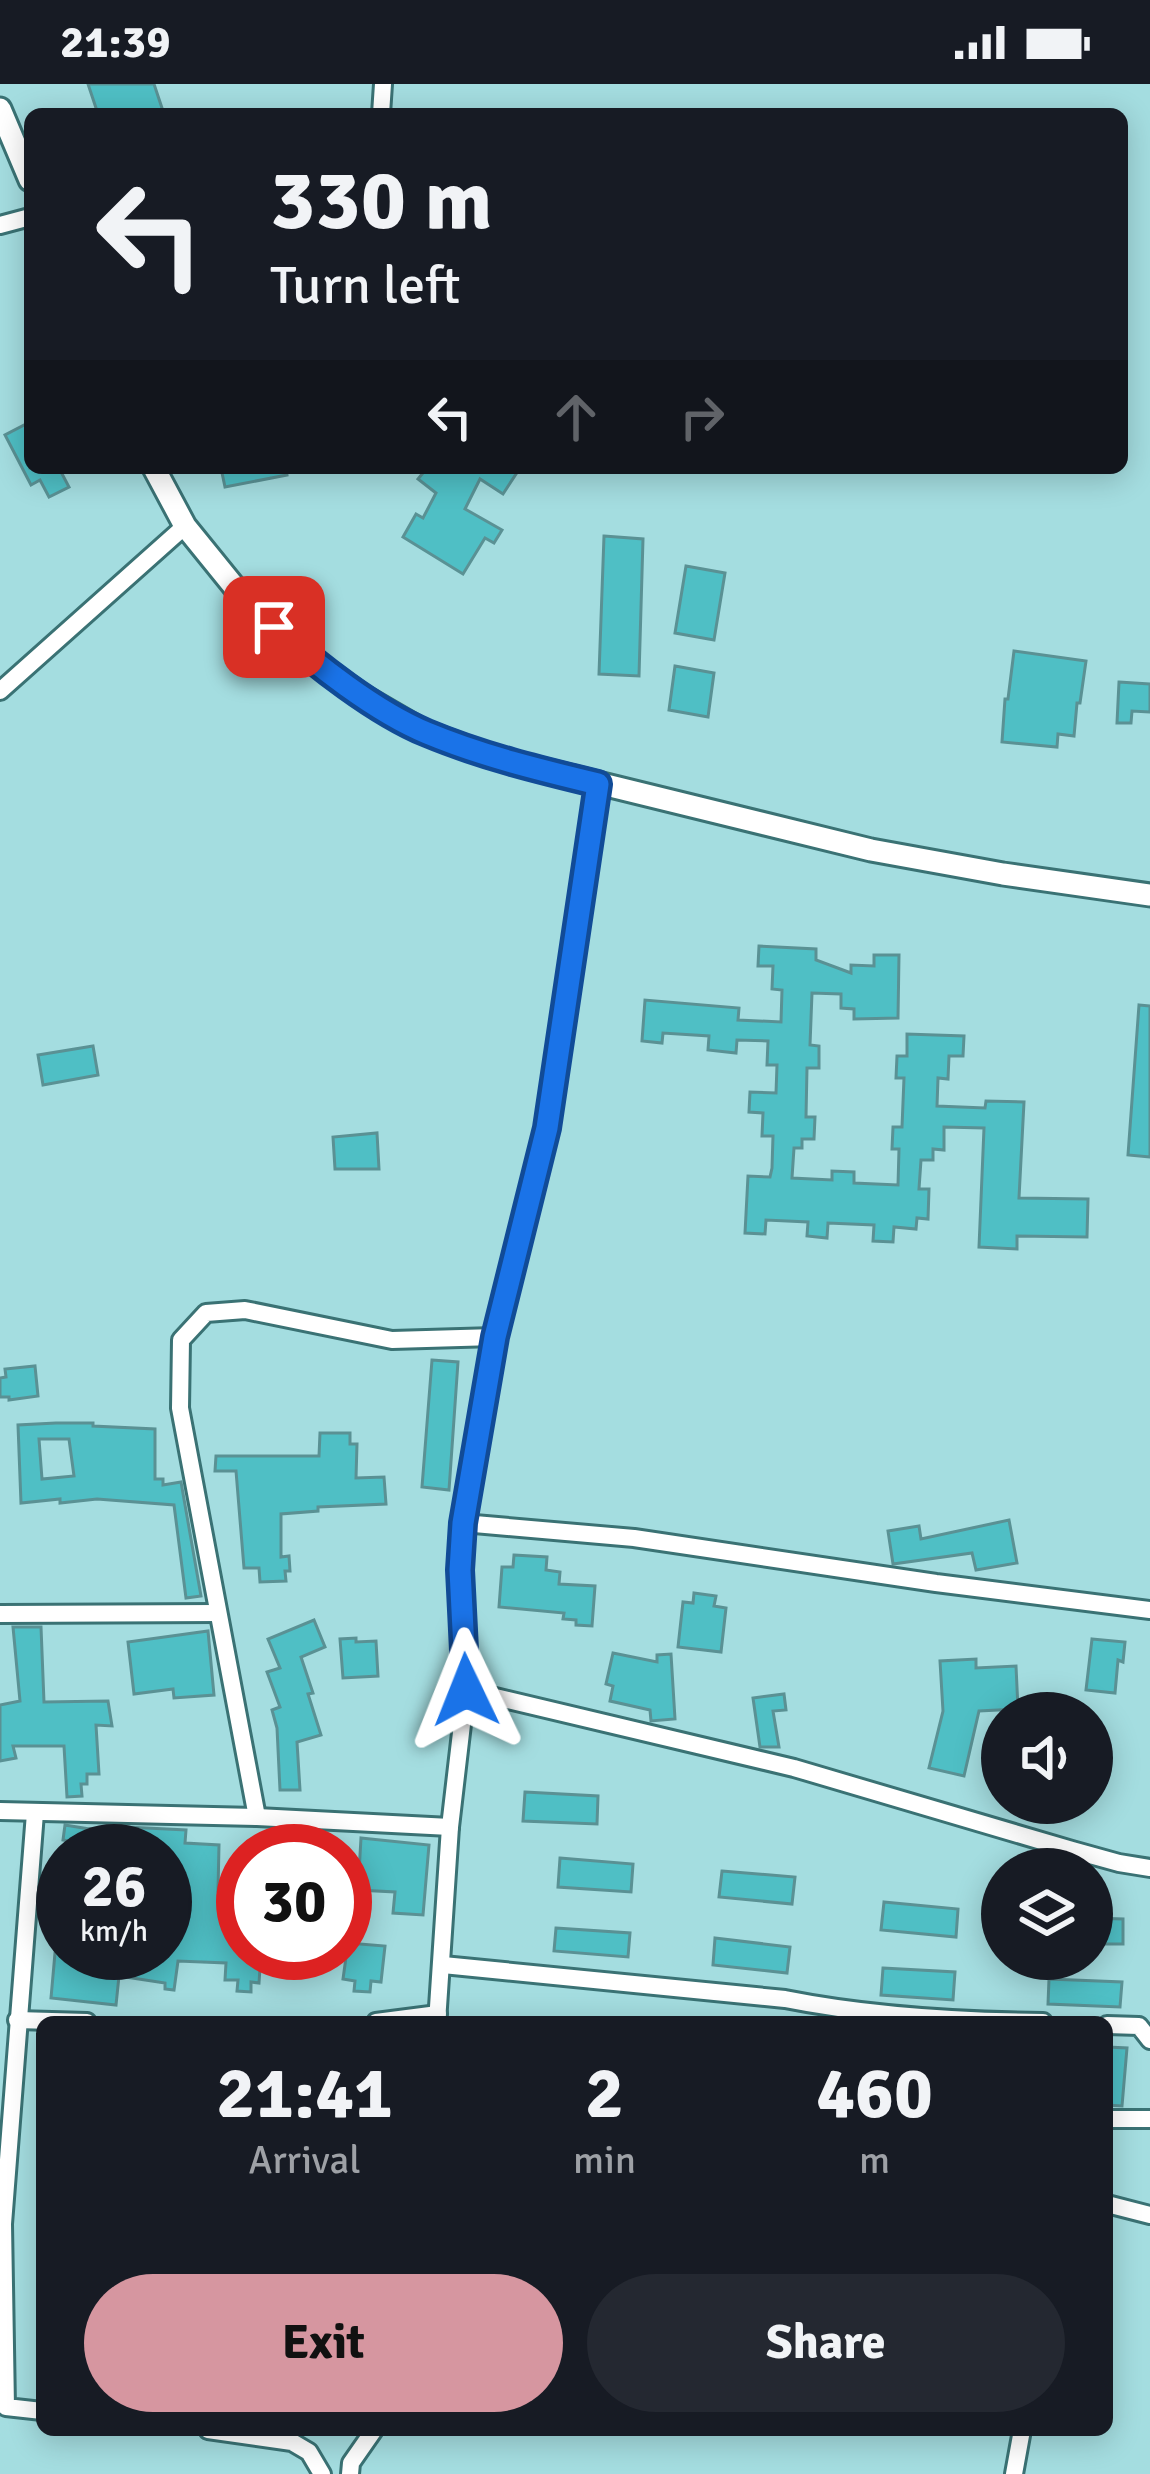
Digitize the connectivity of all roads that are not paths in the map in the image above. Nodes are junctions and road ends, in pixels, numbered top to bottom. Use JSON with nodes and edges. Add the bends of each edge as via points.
{"nodes":[{"id":1,"x":0,"y":109,"type":"edge"},
{"id":2,"x":24,"y":166,"type":"edge"},
{"id":3,"x":157,"y":474,"type":"edge"},
{"id":4,"x":185,"y":526,"type":"junction"},
{"id":5,"x":0,"y":691,"type":"edge"},
{"id":6,"x":598,"y":784,"type":"junction"},
{"id":7,"x":1150,"y":895,"type":"edge"},
{"id":8,"x":495,"y":1337,"type":"junction"},
{"id":9,"x":463,"y":1523,"type":"junction"},
{"id":10,"x":1150,"y":1610,"type":"edge"},
{"id":11,"x":218,"y":1613,"type":"junction"},
{"id":12,"x":0,"y":1614,"type":"edge"},
{"id":13,"x":466,"y":1690,"type":"junction"},
{"id":14,"x":0,"y":1811,"type":"edge"},
{"id":15,"x":35,"y":1813,"type":"junction"},
{"id":16,"x":257,"y":1817,"type":"junction"},
{"id":17,"x":450,"y":1827,"type":"junction"},
{"id":18,"x":1150,"y":1868,"type":"edge"},
{"id":19,"x":443,"y":1965,"type":"junction"},
{"id":20,"x":438,"y":2016,"type":"edge"},
{"id":21,"x":928,"y":2016,"type":"edge"},
{"id":22,"x":17,"y":2020,"type":"junction"},
{"id":23,"x":36,"y":2021,"type":"edge"},
{"id":24,"x":1113,"y":2025,"type":"edge"},
{"id":25,"x":1150,"y":2039,"type":"edge"},
{"id":26,"x":1113,"y":2119,"type":"edge"},
{"id":27,"x":1150,"y":2119,"type":"edge"},
{"id":28,"x":1113,"y":2206,"type":"edge"},
{"id":29,"x":1150,"y":2215,"type":"edge"},
{"id":30,"x":2,"y":2224,"type":"edge"},
{"id":31,"x":3,"y":2409,"type":"edge"},
{"id":32,"x":36,"y":2411,"type":"edge"},
{"id":33,"x":250,"y":2436,"type":"edge"},
{"id":34,"x":312,"y":2436,"type":"edge"},
{"id":35,"x":370,"y":2436,"type":"edge"},
{"id":36,"x":1021,"y":2436,"type":"edge"},
{"id":37,"x":308,"y":2452,"type":"junction"},
{"id":38,"x":322,"y":2474,"type":"edge"},
{"id":39,"x":350,"y":2474,"type":"edge"},
{"id":40,"x":1014,"y":2474,"type":"edge"}],
"edges":[{"from":1,"to":2,"type":"street"},
{"from":3,"to":4,"type":"street"},
{"from":4,"to":5,"type":"street"},
{"from":4,"to":6,"type":"street","via":[[249,604],[361,695],[423,731],[492,757]]},
{"from":6,"to":7,"type":"street","via":[[871,850]]},
{"from":6,"to":8,"type":"street","via":[[547,1128]]},
{"from":8,"to":9,"type":"street"},
{"from":8,"to":11,"type":"street","via":[[392,1340],[245,1310],[206,1313],[181,1340],[180,1408]]},
{"from":9,"to":10,"type":"street","via":[[634,1538]]},
{"from":9,"to":13,"type":"street"},
{"from":11,"to":12,"type":"street"},
{"from":11,"to":16,"type":"street"},
{"from":13,"to":17,"type":"street"},
{"from":13,"to":18,"type":"street","via":[[794,1768]]},
{"from":14,"to":15,"type":"street"},
{"from":15,"to":16,"type":"street"},
{"from":15,"to":22,"type":"street"},
{"from":16,"to":17,"type":"street"},
{"from":17,"to":19,"type":"street"},
{"from":19,"to":20,"type":"street"},
{"from":19,"to":21,"type":"street"},
{"from":22,"to":23,"type":"street"},
{"from":22,"to":30,"type":"street"},
{"from":24,"to":25,"type":"street","via":[[1138,2026]]},
{"from":26,"to":27,"type":"street"},
{"from":28,"to":29,"type":"street"},
{"from":30,"to":31,"type":"street"},
{"from":31,"to":32,"type":"street"},
{"from":33,"to":37,"type":"street"},
{"from":34,"to":37,"type":"street"},
{"from":35,"to":39,"type":"street"},
{"from":36,"to":40,"type":"street"},
{"from":37,"to":38,"type":"street"}]}
